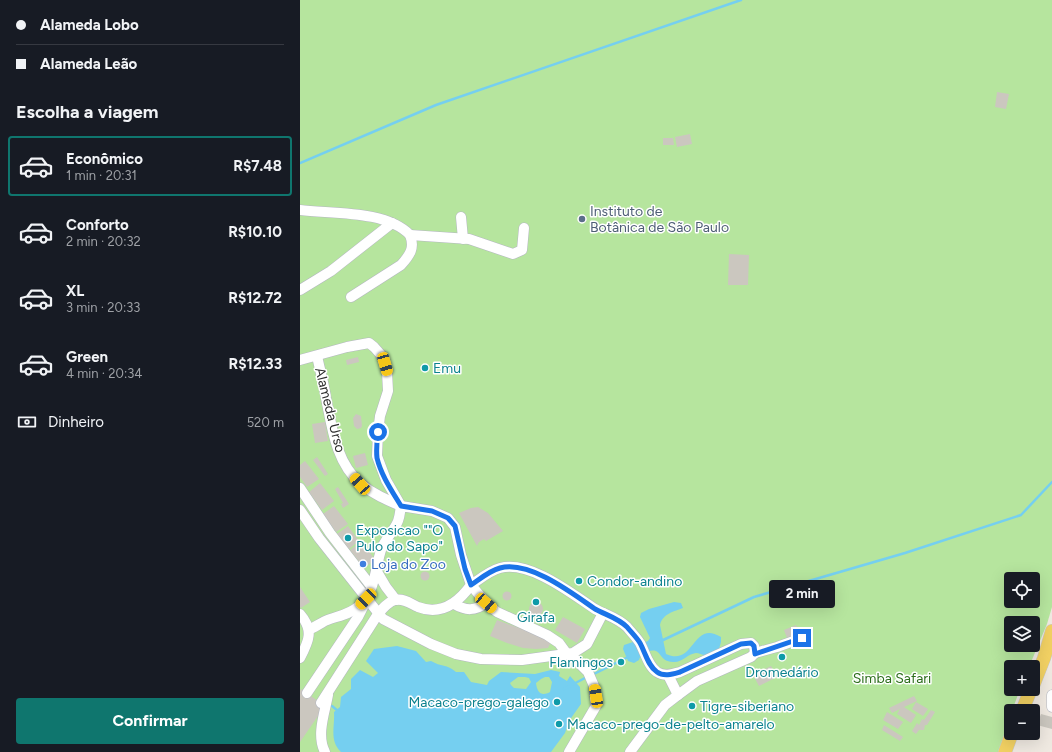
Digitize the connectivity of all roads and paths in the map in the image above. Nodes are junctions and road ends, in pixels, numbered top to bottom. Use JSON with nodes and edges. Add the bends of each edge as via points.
{"nodes":[{"id":1,"x":300,"y":210,"type":"edge"},
{"id":2,"x":461,"y":217,"type":"dead end"},
{"id":3,"x":392,"y":224,"type":"junction"},
{"id":4,"x":524,"y":228,"type":"dead end"},
{"id":5,"x":410,"y":235,"type":"junction"},
{"id":6,"x":463,"y":239,"type":"junction"},
{"id":7,"x":300,"y":290,"type":"edge"},
{"id":8,"x":350,"y":296,"type":"dead end"},
{"id":9,"x":316,"y":356,"type":"junction"},
{"id":10,"x":300,"y":360,"type":"edge"},
{"id":11,"x":300,"y":488,"type":"edge"},
{"id":12,"x":401,"y":506,"type":"junction"},
{"id":13,"x":300,"y":510,"type":"edge"},
{"id":14,"x":376,"y":570,"type":"junction"},
{"id":15,"x":471,"y":585,"type":"junction"},
{"id":16,"x":371,"y":586,"type":"junction"},
{"id":17,"x":366,"y":599,"type":"junction"},
{"id":18,"x":396,"y":600,"type":"junction"},
{"id":19,"x":486,"y":603,"type":"junction"},
{"id":20,"x":454,"y":604,"type":"junction"},
{"id":21,"x":603,"y":613,"type":"junction"},
{"id":22,"x":378,"y":614,"type":"junction"},
{"id":23,"x":303,"y":622,"type":"edge"},
{"id":24,"x":1052,"y":632,"type":"edge"},
{"id":25,"x":802,"y":638,"type":"dead end"},
{"id":26,"x":567,"y":654,"type":"junction"},
{"id":27,"x":755,"y":654,"type":"junction"},
{"id":28,"x":300,"y":658,"type":"edge"},
{"id":29,"x":1040,"y":668,"type":"edge"},
{"id":30,"x":668,"y":675,"type":"junction"},
{"id":31,"x":328,"y":691,"type":"junction"},
{"id":32,"x":306,"y":693,"type":"dead end"},
{"id":33,"x":678,"y":695,"type":"junction"},
{"id":34,"x":1052,"y":695,"type":"edge"},
{"id":35,"x":321,"y":703,"type":"dead end"},
{"id":36,"x":1052,"y":708,"type":"edge"},
{"id":37,"x":1009,"y":740,"type":"edge"},
{"id":38,"x":325,"y":752,"type":"edge"},
{"id":39,"x":569,"y":752,"type":"edge"},
{"id":40,"x":630,"y":752,"type":"edge"},
{"id":41,"x":1005,"y":752,"type":"edge"}],
"edges":[{"from":1,"to":3,"type":"lane","via":[[363,215]]},
{"from":2,"to":6,"type":"lane"},
{"from":3,"to":5,"type":"lane"},
{"from":3,"to":7,"type":"lane","via":[[331,271]]},
{"from":4,"to":6,"type":"lane","via":[[522,250],[513,254]]},
{"from":5,"to":6,"type":"lane"},
{"from":5,"to":8,"type":"lane","via":[[413,246],[406,260]]},
{"from":9,"to":10,"type":"lane"},
{"from":9,"to":12,"type":"lane","name":"Alameda Urso","via":[[341,457],[360,484]]},
{"from":9,"to":12,"type":"lane","via":[[369,343],[382,356],[387,372],[388,392],[380,416],[377,456],[386,480]]},
{"from":11,"to":16,"type":"lane","via":[[330,533]]},
{"from":12,"to":14,"type":"lane","via":[[398,521],[383,546]]},
{"from":12,"to":15,"type":"lane","via":[[432,511],[448,518],[455,526]]},
{"from":13,"to":17,"type":"lane"},
{"from":14,"to":16,"type":"lane"},
{"from":14,"to":18,"type":"lane"},
{"from":15,"to":19,"type":"lane"},
{"from":15,"to":20,"type":"lane"},
{"from":15,"to":21,"type":"lane","via":[[500,568],[529,570],[573,593]]},
{"from":16,"to":17,"type":"lane"},
{"from":17,"to":22,"type":"lane"},
{"from":17,"to":23,"type":"lane","via":[[342,616],[326,621]]},
{"from":17,"to":32,"type":"lane","via":[[358,617]]},
{"from":18,"to":20,"type":"lane","via":[[420,608],[438,610]]},
{"from":18,"to":22,"type":"lane"},
{"from":19,"to":20,"type":"lane","via":[[473,609]]},
{"from":19,"to":26,"type":"lane","via":[[497,612],[560,643]]},
{"from":21,"to":26,"type":"lane","via":[[587,644]]},
{"from":21,"to":30,"type":"lane","via":[[620,621],[637,639],[655,671]]},
{"from":22,"to":26,"type":"lane","via":[[388,623],[456,654],[494,660],[522,660]]},
{"from":22,"to":31,"type":"lane"},
{"from":23,"to":28,"type":"lane","via":[[308,640]]},
{"from":24,"to":29,"type":"main road"},
{"from":25,"to":27,"type":"lane"},
{"from":26,"to":39,"type":"lane","via":[[588,672],[594,686],[596,706]]},
{"from":27,"to":30,"type":"lane","via":[[751,643],[741,644]]},
{"from":27,"to":33,"type":"lane","via":[[697,680]]},
{"from":30,"to":33,"type":"lane"},
{"from":31,"to":35,"type":"lane"},
{"from":31,"to":38,"type":"lane","via":[[322,734]]},
{"from":33,"to":40,"type":"lane","via":[[665,705]]},
{"from":34,"to":36,"type":"lane"},
{"from":37,"to":41,"type":"main road"}]}
